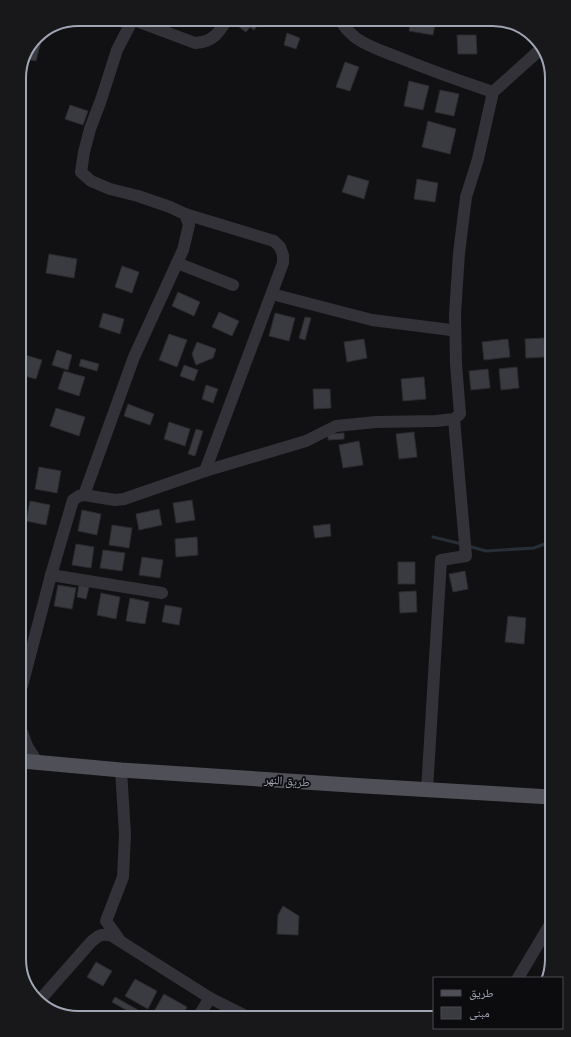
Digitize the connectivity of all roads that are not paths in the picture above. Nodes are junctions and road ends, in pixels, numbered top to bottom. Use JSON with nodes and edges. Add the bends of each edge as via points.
{"nodes":[{"id":1,"x":129,"y":26,"type":"edge"},
{"id":2,"x":150,"y":26,"type":"edge"},
{"id":3,"x":223,"y":26,"type":"edge"},
{"id":4,"x":344,"y":26,"type":"edge"},
{"id":5,"x":538,"y":52,"type":"edge"},
{"id":6,"x":493,"y":92,"type":"junction"},
{"id":7,"x":185,"y":214,"type":"junction"},
{"id":8,"x":178,"y":262,"type":"junction"},
{"id":9,"x":233,"y":285,"type":"dead end"},
{"id":10,"x":272,"y":294,"type":"junction"},
{"id":11,"x":451,"y":330,"type":"dead end"},
{"id":12,"x":454,"y":419,"type":"junction"},
{"id":13,"x":205,"y":471,"type":"junction"},
{"id":14,"x":84,"y":495,"type":"junction"},
{"id":15,"x":51,"y":574,"type":"junction"},
{"id":16,"x":162,"y":593,"type":"dead end"},
{"id":17,"x":26,"y":671,"type":"edge"},
{"id":18,"x":26,"y":743,"type":"edge"},
{"id":19,"x":30,"y":761,"type":"edge"},
{"id":20,"x":122,"y":770,"type":"junction"},
{"id":21,"x":427,"y":790,"type":"junction"},
{"id":22,"x":545,"y":797,"type":"edge"},
{"id":23,"x":545,"y":933,"type":"edge"},
{"id":24,"x":120,"y":941,"type":"junction"},
{"id":25,"x":519,"y":977,"type":"edge"},
{"id":26,"x":43,"y":997,"type":"edge"},
{"id":27,"x":210,"y":998,"type":"junction"},
{"id":28,"x":202,"y":1011,"type":"edge"},
{"id":29,"x":236,"y":1011,"type":"edge"}],
"edges":[{"from":1,"to":7,"type":"street","via":[[117,50],[90,129],[81,172],[91,181],[110,189],[138,196]]},
{"from":2,"to":3,"type":"street","via":[[195,43],[212,39]]},
{"from":4,"to":6,"type":"street","via":[[348,32],[368,45],[428,70]]},
{"from":5,"to":6,"type":"street"},
{"from":6,"to":12,"type":"street","via":[[466,198],[459,253],[455,314],[460,414]]},
{"from":7,"to":8,"type":"street","via":[[189,225]]},
{"from":7,"to":10,"type":"street","via":[[274,241],[280,247],[283,263]]},
{"from":8,"to":9,"type":"street"},
{"from":8,"to":14,"type":"street","via":[[134,357]]},
{"from":10,"to":11,"type":"street","via":[[372,320]]},
{"from":10,"to":13,"type":"street"},
{"from":12,"to":13,"type":"street","via":[[336,426],[306,441]]},
{"from":12,"to":21,"type":"street","via":[[466,556],[441,560]]},
{"from":13,"to":14,"type":"street","via":[[124,499]]},
{"from":14,"to":15,"type":"street","via":[[73,500]]},
{"from":15,"to":16,"type":"street"},
{"from":15,"to":17,"type":"street"},
{"from":18,"to":19,"type":"street"},
{"from":19,"to":20,"type":"main road","name":"طريق النهر"},
{"from":20,"to":21,"type":"main road","name":"طريق النهر"},
{"from":20,"to":24,"type":"street","via":[[125,834],[123,877],[106,921]]},
{"from":21,"to":22,"type":"main road","name":"طريق النهر"},
{"from":23,"to":25,"type":"street"},
{"from":24,"to":26,"type":"street","via":[[106,934],[96,937]]},
{"from":24,"to":27,"type":"street"},
{"from":27,"to":28,"type":"street"},
{"from":27,"to":29,"type":"street"}]}
